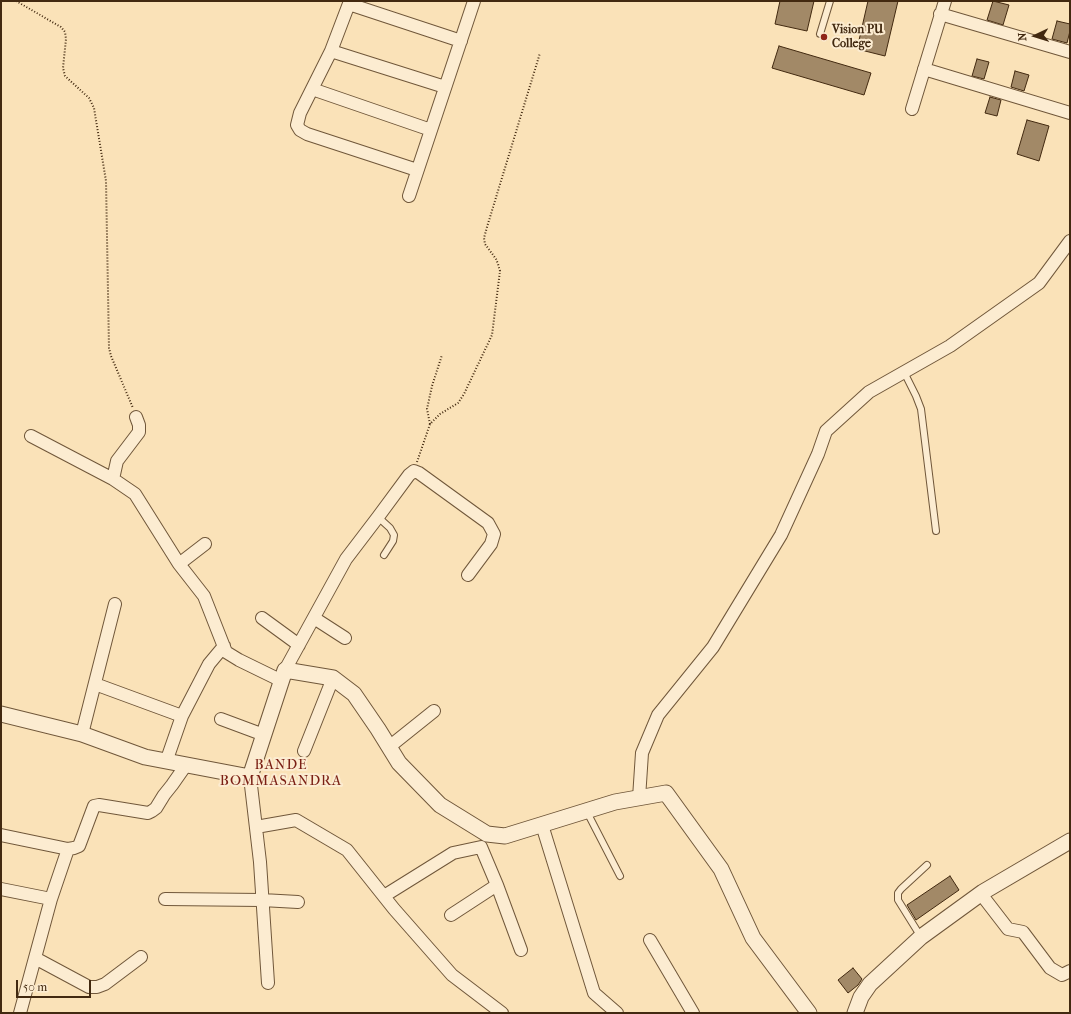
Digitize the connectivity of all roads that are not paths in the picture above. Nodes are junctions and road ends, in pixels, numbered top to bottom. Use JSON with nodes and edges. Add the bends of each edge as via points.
{"nodes":[{"id":1,"x":474,"y":1,"type":"edge"},
{"id":2,"x":830,"y":1,"type":"edge"},
{"id":3,"x":945,"y":1,"type":"edge"},
{"id":4,"x":350,"y":2,"type":"edge"},
{"id":5,"x":940,"y":14,"type":"junction"},
{"id":6,"x":820,"y":34,"type":"dead end"},
{"id":7,"x":461,"y":41,"type":"junction"},
{"id":8,"x":331,"y":51,"type":"junction"},
{"id":9,"x":1070,"y":52,"type":"edge"},
{"id":10,"x":924,"y":69,"type":"junction"},
{"id":11,"x":445,"y":87,"type":"junction"},
{"id":12,"x":312,"y":89,"type":"junction"},
{"id":13,"x":912,"y":109,"type":"dead end"},
{"id":14,"x":1070,"y":113,"type":"edge"},
{"id":15,"x":431,"y":130,"type":"junction"},
{"id":16,"x":417,"y":170,"type":"junction"},
{"id":17,"x":409,"y":196,"type":"dead end"},
{"id":18,"x":1070,"y":240,"type":"edge"},
{"id":19,"x":904,"y":372,"type":"junction"},
{"id":20,"x":136,"y":417,"type":"road end"},
{"id":21,"x":31,"y":436,"type":"dead end"},
{"id":22,"x":113,"y":479,"type":"junction"},
{"id":23,"x":378,"y":517,"type":"junction"},
{"id":24,"x":936,"y":531,"type":"dead end"},
{"id":25,"x":205,"y":544,"type":"dead end"},
{"id":26,"x":384,"y":555,"type":"dead end"},
{"id":27,"x":179,"y":564,"type":"junction"},
{"id":28,"x":468,"y":575,"type":"dead end"},
{"id":29,"x":115,"y":604,"type":"dead end"},
{"id":30,"x":262,"y":618,"type":"dead end"},
{"id":31,"x":314,"y":618,"type":"junction"},
{"id":32,"x":345,"y":638,"type":"dead end"},
{"id":33,"x":299,"y":645,"type":"junction"},
{"id":34,"x":224,"y":646,"type":"junction"},
{"id":35,"x":284,"y":676,"type":"junction"},
{"id":36,"x":332,"y":678,"type":"junction"},
{"id":37,"x":95,"y":684,"type":"junction"},
{"id":38,"x":434,"y":711,"type":"dead end"},
{"id":39,"x":1,"y":714,"type":"edge"},
{"id":40,"x":182,"y":716,"type":"junction"},
{"id":41,"x":221,"y":719,"type":"dead end"},
{"id":42,"x":82,"y":734,"type":"junction"},
{"id":43,"x":264,"y":735,"type":"junction"},
{"id":44,"x":389,"y":747,"type":"junction"},
{"id":45,"x":304,"y":751,"type":"dead end"},
{"id":46,"x":166,"y":762,"type":"junction"},
{"id":47,"x":186,"y":765,"type":"junction"},
{"id":48,"x":250,"y":777,"type":"junction"},
{"id":49,"x":639,"y":798,"type":"junction"},
{"id":50,"x":586,"y":811,"type":"junction"},
{"id":51,"x":542,"y":825,"type":"junction"},
{"id":52,"x":256,"y":827,"type":"junction"},
{"id":53,"x":1,"y":835,"type":"edge"},
{"id":54,"x":484,"y":841,"type":"junction"},
{"id":55,"x":1070,"y":841,"type":"edge"},
{"id":56,"x":68,"y":849,"type":"junction"},
{"id":57,"x":927,"y":865,"type":"dead end"},
{"id":58,"x":620,"y":876,"type":"dead end"},
{"id":59,"x":497,"y":885,"type":"junction"},
{"id":60,"x":1,"y":889,"type":"edge"},
{"id":61,"x":981,"y":894,"type":"junction"},
{"id":62,"x":384,"y":896,"type":"junction"},
{"id":63,"x":165,"y":899,"type":"dead end"},
{"id":64,"x":51,"y":900,"type":"junction"},
{"id":65,"x":262,"y":900,"type":"junction"},
{"id":66,"x":298,"y":902,"type":"dead end"},
{"id":67,"x":451,"y":915,"type":"dead end"},
{"id":68,"x":921,"y":937,"type":"junction"},
{"id":69,"x":650,"y":940,"type":"dead end"},
{"id":70,"x":521,"y":950,"type":"dead end"},
{"id":71,"x":141,"y":957,"type":"dead end"},
{"id":72,"x":35,"y":958,"type":"junction"},
{"id":73,"x":1070,"y":971,"type":"edge"},
{"id":74,"x":268,"y":983,"type":"dead end"},
{"id":75,"x":20,"y":1013,"type":"edge"},
{"id":76,"x":502,"y":1013,"type":"edge"},
{"id":77,"x":617,"y":1013,"type":"edge"},
{"id":78,"x":693,"y":1013,"type":"edge"},
{"id":79,"x":809,"y":1013,"type":"edge"},
{"id":80,"x":855,"y":1013,"type":"edge"}],
"edges":[{"from":1,"to":7,"type":"street"},
{"from":2,"to":6,"type":"lane"},
{"from":3,"to":5,"type":"street"},
{"from":4,"to":7,"type":"street"},
{"from":4,"to":8,"type":"street"},
{"from":5,"to":9,"type":"street"},
{"from":5,"to":10,"type":"street"},
{"from":7,"to":11,"type":"street"},
{"from":8,"to":11,"type":"street"},
{"from":8,"to":12,"type":"street"},
{"from":10,"to":13,"type":"street"},
{"from":10,"to":14,"type":"street"},
{"from":11,"to":15,"type":"street"},
{"from":12,"to":15,"type":"street"},
{"from":12,"to":16,"type":"street","via":[[300,113],[297,125],[300,130]]},
{"from":15,"to":16,"type":"street"},
{"from":16,"to":17,"type":"street"},
{"from":18,"to":19,"type":"street","via":[[1039,283],[950,346]]},
{"from":19,"to":24,"type":"lane","via":[[921,409]]},
{"from":19,"to":49,"type":"street","via":[[869,392],[826,431],[781,535],[712,647],[658,715],[642,753]]},
{"from":20,"to":22,"type":"street","via":[[139,432],[117,461]]},
{"from":21,"to":22,"type":"street"},
{"from":22,"to":27,"type":"street","via":[[134,494]]},
{"from":23,"to":26,"type":"lane","via":[[394,535]]},
{"from":23,"to":28,"type":"street","via":[[409,475],[414,471],[419,473],[488,523],[494,534],[491,544]]},
{"from":23,"to":31,"type":"street","via":[[346,559]]},
{"from":25,"to":27,"type":"street"},
{"from":27,"to":34,"type":"street","via":[[204,596]]},
{"from":29,"to":37,"type":"street"},
{"from":30,"to":33,"type":"street"},
{"from":31,"to":32,"type":"street"},
{"from":31,"to":33,"type":"street"},
{"from":33,"to":35,"type":"street"},
{"from":34,"to":35,"type":"street","via":[[226,652],[239,660]]},
{"from":34,"to":40,"type":"street","via":[[208,664]]},
{"from":35,"to":36,"type":"street"},
{"from":35,"to":43,"type":"street"},
{"from":36,"to":44,"type":"street","via":[[354,694]]},
{"from":36,"to":45,"type":"street"},
{"from":37,"to":40,"type":"street"},
{"from":37,"to":42,"type":"street"},
{"from":38,"to":44,"type":"street"},
{"from":39,"to":42,"type":"street"},
{"from":40,"to":46,"type":"street"},
{"from":41,"to":43,"type":"street"},
{"from":42,"to":46,"type":"street"},
{"from":43,"to":48,"type":"street"},
{"from":44,"to":54,"type":"street","via":[[398,763],[440,805]]},
{"from":46,"to":47,"type":"street"},
{"from":47,"to":48,"type":"street"},
{"from":47,"to":56,"type":"street","via":[[156,808],[148,813],[94,806],[79,846]]},
{"from":48,"to":52,"type":"street"},
{"from":49,"to":50,"type":"street"},
{"from":49,"to":79,"type":"street","via":[[666,793],[721,869],[753,938]]},
{"from":50,"to":51,"type":"street"},
{"from":50,"to":58,"type":"lane"},
{"from":51,"to":54,"type":"street"},
{"from":51,"to":77,"type":"street","via":[[594,993]]},
{"from":52,"to":62,"type":"street","via":[[296,820],[347,850]]},
{"from":52,"to":65,"type":"street"},
{"from":53,"to":56,"type":"street"},
{"from":54,"to":59,"type":"street"},
{"from":54,"to":62,"type":"street","via":[[453,853]]},
{"from":55,"to":61,"type":"street"},
{"from":56,"to":64,"type":"street"},
{"from":57,"to":68,"type":"lane","via":[[900,888],[898,893],[898,900]]},
{"from":59,"to":67,"type":"street"},
{"from":59,"to":70,"type":"street"},
{"from":60,"to":64,"type":"street"},
{"from":61,"to":68,"type":"street"},
{"from":61,"to":73,"type":"street","via":[[1008,929],[1023,932],[1050,968],[1062,975]]},
{"from":62,"to":76,"type":"street","via":[[452,975]]},
{"from":63,"to":65,"type":"street"},
{"from":64,"to":72,"type":"street"},
{"from":65,"to":66,"type":"street"},
{"from":65,"to":74,"type":"street"},
{"from":68,"to":80,"type":"street","via":[[870,984],[860,997]]},
{"from":69,"to":78,"type":"street"},
{"from":71,"to":72,"type":"street","via":[[105,984],[97,987],[89,987]]},
{"from":72,"to":75,"type":"street"}]}
